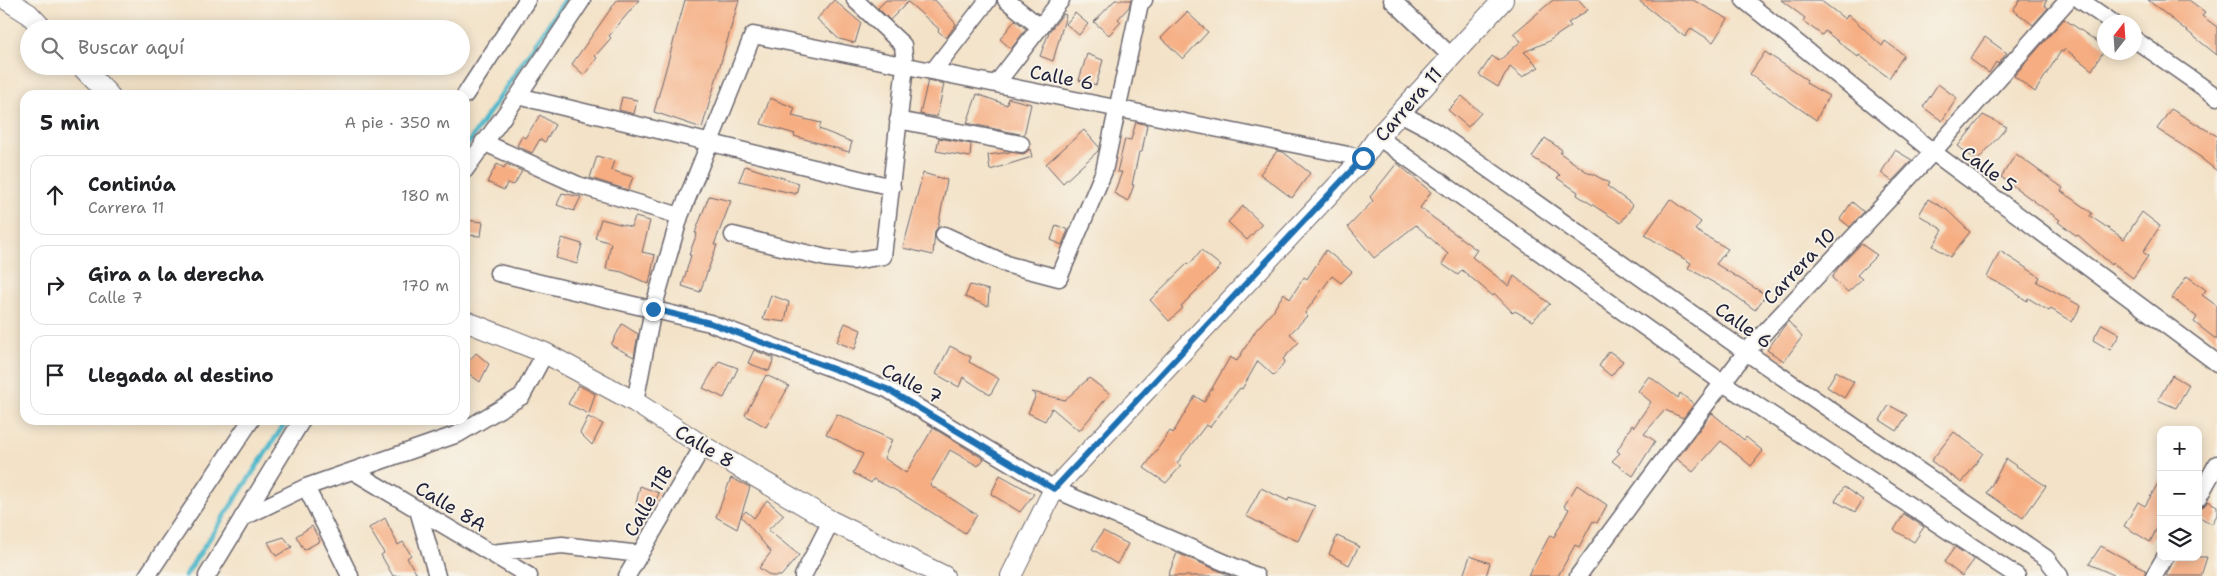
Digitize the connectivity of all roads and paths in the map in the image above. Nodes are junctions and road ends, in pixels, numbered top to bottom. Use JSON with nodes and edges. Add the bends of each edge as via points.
{"nodes":[{"id":1,"x":7,"y":0,"type":"edge"},
{"id":2,"x":527,"y":0,"type":"edge"},
{"id":3,"x":582,"y":0,"type":"edge"},
{"id":4,"x":855,"y":0,"type":"edge"},
{"id":5,"x":988,"y":0,"type":"edge"},
{"id":6,"x":1006,"y":0,"type":"edge"},
{"id":7,"x":1061,"y":0,"type":"edge"},
{"id":8,"x":1392,"y":0,"type":"edge"},
{"id":9,"x":1503,"y":0,"type":"edge"},
{"id":10,"x":1744,"y":0,"type":"edge"},
{"id":11,"x":2068,"y":0,"type":"edge"},
{"id":12,"x":2080,"y":0,"type":"edge"},
{"id":13,"x":1140,"y":1,"type":"edge"},
{"id":14,"x":2102,"y":15,"type":"edge"},
{"id":15,"x":35,"y":20,"type":"edge"},
{"id":16,"x":1040,"y":27,"type":"junction"},
{"id":17,"x":2142,"y":45,"type":"edge"},
{"id":18,"x":1451,"y":56,"type":"junction"},
{"id":19,"x":905,"y":66,"type":"junction"},
{"id":20,"x":933,"y":71,"type":"junction"},
{"id":21,"x":90,"y":75,"type":"edge"},
{"id":22,"x":996,"y":84,"type":"junction"},
{"id":23,"x":104,"y":90,"type":"edge"},
{"id":24,"x":468,"y":90,"type":"edge"},
{"id":25,"x":518,"y":96,"type":"junction"},
{"id":26,"x":2217,"y":97,"type":"edge"},
{"id":27,"x":1117,"y":108,"type":"junction"},
{"id":28,"x":1400,"y":113,"type":"junction"},
{"id":29,"x":898,"y":120,"type":"junction"},
{"id":30,"x":1378,"y":138,"type":"junction"},
{"id":31,"x":483,"y":142,"type":"junction"},
{"id":32,"x":709,"y":143,"type":"junction"},
{"id":33,"x":1021,"y":144,"type":"dead end"},
{"id":34,"x":1933,"y":152,"type":"junction"},
{"id":35,"x":1363,"y":158,"type":"junction"},
{"id":36,"x":470,"y":162,"type":"edge"},
{"id":37,"x":892,"y":187,"type":"junction"},
{"id":38,"x":680,"y":216,"type":"junction"},
{"id":39,"x":733,"y":235,"type":"dead end"},
{"id":40,"x":944,"y":235,"type":"dead end"},
{"id":41,"x":498,"y":273,"type":"dead end"},
{"id":42,"x":653,"y":309,"type":"junction"},
{"id":43,"x":470,"y":323,"type":"edge"},
{"id":44,"x":1746,"y":352,"type":"junction"},
{"id":45,"x":545,"y":353,"type":"junction"},
{"id":46,"x":2217,"y":363,"type":"edge"},
{"id":47,"x":1723,"y":383,"type":"junction"},
{"id":48,"x":635,"y":402,"type":"junction"},
{"id":49,"x":248,"y":425,"type":"edge"},
{"id":50,"x":299,"y":425,"type":"edge"},
{"id":51,"x":703,"y":446,"type":"junction"},
{"id":52,"x":2217,"y":464,"type":"edge"},
{"id":53,"x":353,"y":471,"type":"junction"},
{"id":54,"x":306,"y":487,"type":"junction"},
{"id":55,"x":1054,"y":489,"type":"junction"},
{"id":56,"x":2202,"y":491,"type":"edge"},
{"id":57,"x":418,"y":510,"type":"junction"},
{"id":58,"x":242,"y":518,"type":"junction"},
{"id":59,"x":831,"y":521,"type":"junction"},
{"id":60,"x":491,"y":553,"type":"junction"},
{"id":61,"x":640,"y":554,"type":"junction"},
{"id":62,"x":2162,"y":561,"type":"edge"},
{"id":63,"x":148,"y":576,"type":"edge"},
{"id":64,"x":207,"y":576,"type":"edge"},
{"id":65,"x":350,"y":576,"type":"edge"},
{"id":66,"x":437,"y":576,"type":"edge"},
{"id":67,"x":529,"y":576,"type":"edge"},
{"id":68,"x":627,"y":576,"type":"edge"},
{"id":69,"x":803,"y":576,"type":"edge"},
{"id":70,"x":944,"y":576,"type":"edge"},
{"id":71,"x":1010,"y":576,"type":"edge"},
{"id":72,"x":1256,"y":576,"type":"edge"},
{"id":73,"x":1578,"y":576,"type":"edge"},
{"id":74,"x":2017,"y":576,"type":"edge"},
{"id":75,"x":2060,"y":576,"type":"edge"},
{"id":76,"x":2154,"y":576,"type":"edge"}],
"edges":[{"from":1,"to":15,"type":"street"},
{"from":2,"to":24,"type":"street"},
{"from":3,"to":25,"type":"street"},
{"from":4,"to":19,"type":"street","via":[[904,45]]},
{"from":5,"to":20,"type":"street"},
{"from":6,"to":16,"type":"street"},
{"from":7,"to":16,"type":"street"},
{"from":8,"to":18,"type":"street"},
{"from":9,"to":18,"type":"street","name":"Carrera 11"},
{"from":10,"to":34,"type":"street","name":"Calle 5"},
{"from":11,"to":34,"type":"street","name":"Carrera 10"},
{"from":12,"to":14,"type":"street"},
{"from":13,"to":27,"type":"street"},
{"from":16,"to":22,"type":"street"},
{"from":17,"to":26,"type":"street"},
{"from":18,"to":28,"type":"street","name":"Carrera 11"},
{"from":19,"to":20,"type":"street","name":"Calle 6"},
{"from":19,"to":29,"type":"street"},
{"from":19,"to":32,"type":"street","name":"Calle 6","via":[[753,35]]},
{"from":20,"to":22,"type":"street","name":"Calle 6"},
{"from":21,"to":23,"type":"street"},
{"from":22,"to":27,"type":"street","name":"Calle 6"},
{"from":25,"to":31,"type":"street"},
{"from":25,"to":32,"type":"street"},
{"from":27,"to":35,"type":"street","name":"Calle 6"},
{"from":27,"to":40,"type":"street","via":[[1104,171],[1059,278],[1009,265]]},
{"from":28,"to":30,"type":"street","name":"Carrera 11"},
{"from":28,"to":44,"type":"street","name":"Calle 6","via":[[1436,132]]},
{"from":29,"to":33,"type":"street"},
{"from":29,"to":37,"type":"street"},
{"from":30,"to":35,"type":"street","name":"Carrera 11"},
{"from":30,"to":47,"type":"street"},
{"from":31,"to":36,"type":"street"},
{"from":31,"to":38,"type":"street","via":[[578,185]]},
{"from":32,"to":37,"type":"street"},
{"from":32,"to":38,"type":"street"},
{"from":34,"to":44,"type":"street","name":"Carrera 10"},
{"from":34,"to":46,"type":"street","name":"Calle 5"},
{"from":35,"to":55,"type":"street","name":"Carrera 11"},
{"from":37,"to":39,"type":"street","via":[[883,256],[852,261],[826,258]]},
{"from":38,"to":42,"type":"street"},
{"from":41,"to":42,"type":"street","name":"Calle 7"},
{"from":42,"to":48,"type":"street"},
{"from":42,"to":55,"type":"street","name":"Calle 7","via":[[710,323],[887,389]]},
{"from":43,"to":45,"type":"street","name":"Calle 8"},
{"from":44,"to":47,"type":"street","name":"Carrera 10"},
{"from":44,"to":75,"type":"street","name":"Calle 6","via":[[2046,558]]},
{"from":45,"to":48,"type":"street","name":"Calle 8"},
{"from":45,"to":53,"type":"street","via":[[522,396],[458,434]]},
{"from":47,"to":73,"type":"street","name":"Carrera 10"},
{"from":47,"to":74,"type":"street"},
{"from":48,"to":51,"type":"street","name":"Calle 8"},
{"from":49,"to":63,"type":"street"},
{"from":50,"to":58,"type":"street"},
{"from":51,"to":59,"type":"street","name":"Calle 8"},
{"from":51,"to":61,"type":"street","name":"Calle 11B"},
{"from":52,"to":56,"type":"street"},
{"from":53,"to":54,"type":"street"},
{"from":53,"to":57,"type":"street","name":"Calle 8A"},
{"from":54,"to":58,"type":"street"},
{"from":54,"to":65,"type":"street"},
{"from":55,"to":71,"type":"street","name":"Carrera 11"},
{"from":55,"to":72,"type":"street","name":"Calle 7"},
{"from":57,"to":60,"type":"street","name":"Calle 8A"},
{"from":57,"to":66,"type":"street"},
{"from":58,"to":64,"type":"street"},
{"from":59,"to":69,"type":"street"},
{"from":59,"to":70,"type":"street","name":"Calle 8"},
{"from":60,"to":61,"type":"street","via":[[562,545]]},
{"from":60,"to":67,"type":"street","name":"Calle 8A"},
{"from":61,"to":68,"type":"street","name":"Calle 11B"},
{"from":62,"to":76,"type":"street"}]}
